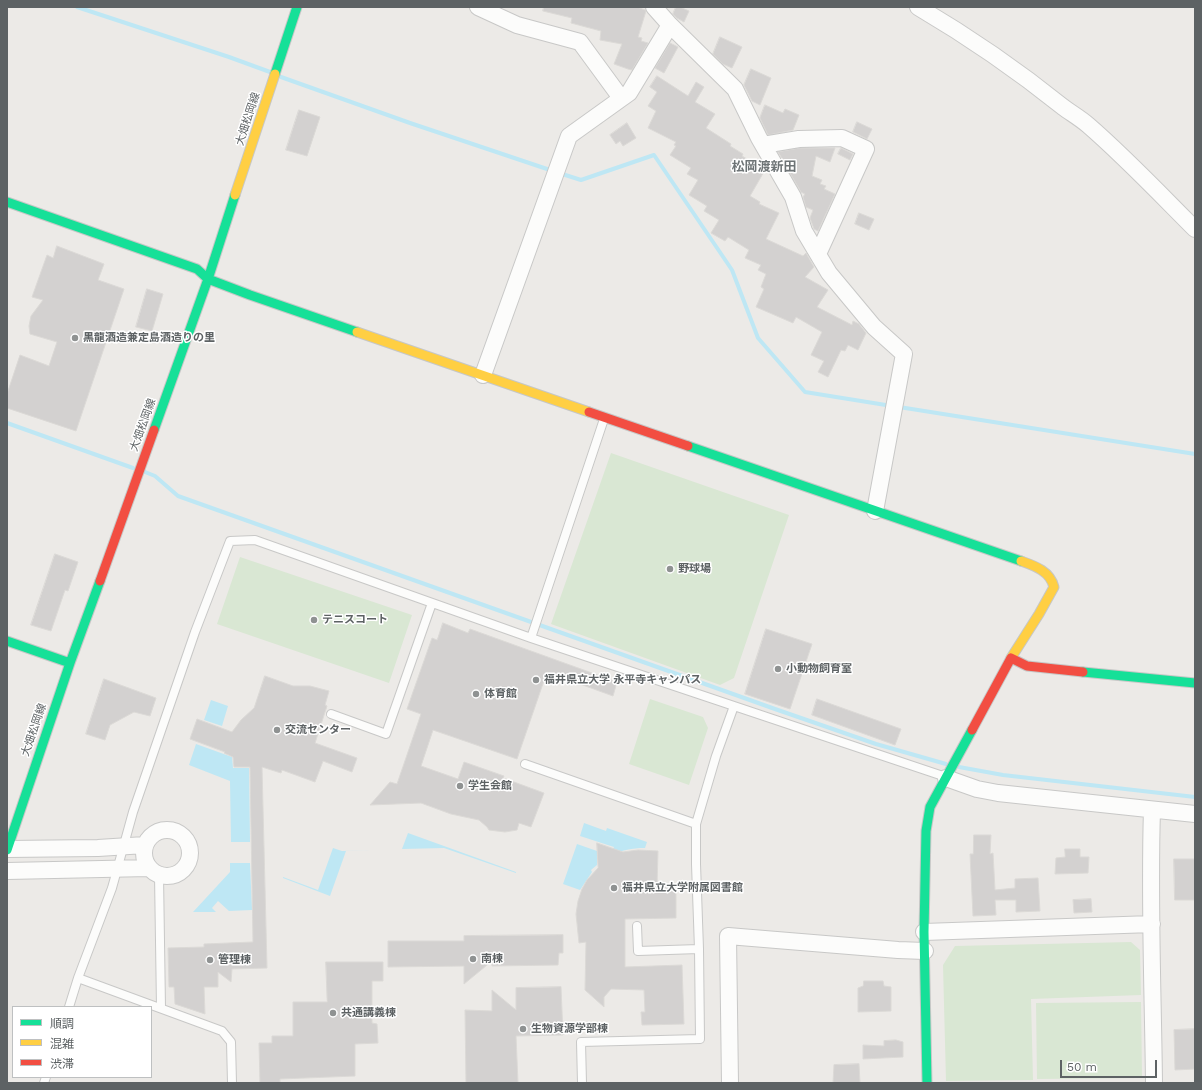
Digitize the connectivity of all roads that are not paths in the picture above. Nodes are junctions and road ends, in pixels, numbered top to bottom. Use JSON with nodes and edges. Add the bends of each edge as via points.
{"nodes":[{"id":1,"x":298,"y":7,"type":"edge"},
{"id":2,"x":478,"y":7,"type":"edge"},
{"id":3,"x":654,"y":7,"type":"edge"},
{"id":4,"x":918,"y":7,"type":"edge"},
{"id":5,"x":670,"y":25,"type":"junction"},
{"id":6,"x":620,"y":98,"type":"junction"},
{"id":7,"x":763,"y":145,"type":"junction"},
{"id":8,"x":7,"y":202,"type":"edge"},
{"id":9,"x":1195,"y":229,"type":"edge"},
{"id":10,"x":818,"y":254,"type":"junction"},
{"id":11,"x":208,"y":279,"type":"junction"},
{"id":12,"x":483,"y":375,"type":"junction"},
{"id":13,"x":605,"y":418,"type":"junction"},
{"id":14,"x":875,"y":511,"type":"junction"},
{"id":15,"x":432,"y":603,"type":"junction"},
{"id":16,"x":531,"y":638,"type":"junction"},
{"id":17,"x":7,"y":641,"type":"edge"},
{"id":18,"x":1012,"y":658,"type":"junction"},
{"id":19,"x":70,"y":663,"type":"junction"},
{"id":20,"x":1195,"y":683,"type":"edge"},
{"id":21,"x":734,"y":706,"type":"junction"},
{"id":22,"x":331,"y":714,"type":"dead end"},
{"id":23,"x":525,"y":764,"type":"dead end"},
{"id":24,"x":946,"y":778,"type":"junction"},
{"id":25,"x":1152,"y":810,"type":"junction"},
{"id":26,"x":1195,"y":814,"type":"edge"},
{"id":27,"x":696,"y":824,"type":"junction"},
{"id":28,"x":145,"y":845,"type":"junction"},
{"id":29,"x":124,"y":846,"type":"junction"},
{"id":30,"x":7,"y":849,"type":"edge"},
{"id":31,"x":118,"y":868,"type":"junction"},
{"id":32,"x":7,"y":871,"type":"edge"},
{"id":33,"x":154,"y":871,"type":"junction"},
{"id":34,"x":1152,"y":924,"type":"junction"},
{"id":35,"x":637,"y":926,"type":"dead end"},
{"id":36,"x":924,"y":932,"type":"junction"},
{"id":37,"x":700,"y":949,"type":"junction"},
{"id":38,"x":924,"y":951,"type":"junction"},
{"id":39,"x":78,"y":978,"type":"junction"},
{"id":40,"x":69,"y":1006,"type":"edge"},
{"id":41,"x":161,"y":1008,"type":"junction"},
{"id":42,"x":232,"y":1083,"type":"edge"},
{"id":43,"x":582,"y":1083,"type":"edge"},
{"id":44,"x":730,"y":1083,"type":"edge"},
{"id":45,"x":927,"y":1083,"type":"edge"},
{"id":46,"x":1154,"y":1083,"type":"edge"}],
"edges":[{"from":1,"to":11,"type":"street","name":"大畑松岡線"},
{"from":2,"to":6,"type":"street","via":[[517,25],[580,42]]},
{"from":3,"to":5,"type":"street"},
{"from":4,"to":9,"type":"street","via":[[990,52],[1087,124]]},
{"from":5,"to":6,"type":"street","via":[[629,93]]},
{"from":5,"to":7,"type":"street","via":[[735,89]]},
{"from":6,"to":12,"type":"street","via":[[569,136]]},
{"from":7,"to":10,"type":"street","via":[[793,197],[804,231]]},
{"from":7,"to":10,"type":"street","via":[[799,139],[842,138],[866,149]]},
{"from":8,"to":11,"type":"street","via":[[196,269]]},
{"from":10,"to":14,"type":"street","via":[[829,273],[874,327],[904,354]]},
{"from":11,"to":12,"type":"street"},
{"from":11,"to":19,"type":"street","name":"大畑松岡線"},
{"from":12,"to":13,"type":"street"},
{"from":13,"to":14,"type":"street"},
{"from":13,"to":16,"type":"lane"},
{"from":14,"to":18,"type":"street","via":[[1040,568],[1052,579],[1054,587],[1050,597]]},
{"from":15,"to":16,"type":"lane"},
{"from":15,"to":22,"type":"lane","via":[[386,734]]},
{"from":15,"to":29,"type":"lane","via":[[255,540],[230,541],[192,640],[133,812]]},
{"from":16,"to":21,"type":"lane"},
{"from":17,"to":19,"type":"street"},
{"from":18,"to":20,"type":"street","via":[[1027,666]]},
{"from":18,"to":24,"type":"street"},
{"from":19,"to":30,"type":"street","name":"大畑松岡線"},
{"from":21,"to":24,"type":"lane"},
{"from":21,"to":27,"type":"lane"},
{"from":23,"to":27,"type":"lane"},
{"from":24,"to":25,"type":"street","via":[[998,793]]},
{"from":24,"to":36,"type":"street","via":[[930,807],[926,831]]},
{"from":25,"to":26,"type":"street"},
{"from":25,"to":34,"type":"street"},
{"from":27,"to":37,"type":"lane"},
{"from":28,"to":29,"type":"street"},
{"from":28,"to":33,"type":"street","via":[[145,861]]},
{"from":28,"to":33,"type":"street","via":[[149,838],[165,830],[173,831],[187,842],[190,854],[184,868],[170,876]]},
{"from":29,"to":30,"type":"street"},
{"from":29,"to":31,"type":"lane"},
{"from":31,"to":32,"type":"street"},
{"from":31,"to":33,"type":"street"},
{"from":31,"to":39,"type":"lane"},
{"from":33,"to":41,"type":"lane"},
{"from":34,"to":36,"type":"street"},
{"from":34,"to":46,"type":"street"},
{"from":35,"to":37,"type":"lane","via":[[638,951]]},
{"from":36,"to":38,"type":"street"},
{"from":37,"to":43,"type":"lane","via":[[700,1039],[581,1042]]},
{"from":38,"to":44,"type":"street","via":[[728,936]]},
{"from":38,"to":45,"type":"street"},
{"from":39,"to":40,"type":"lane"},
{"from":39,"to":41,"type":"lane"},
{"from":41,"to":42,"type":"lane","via":[[222,1031],[230,1042]]}]}
